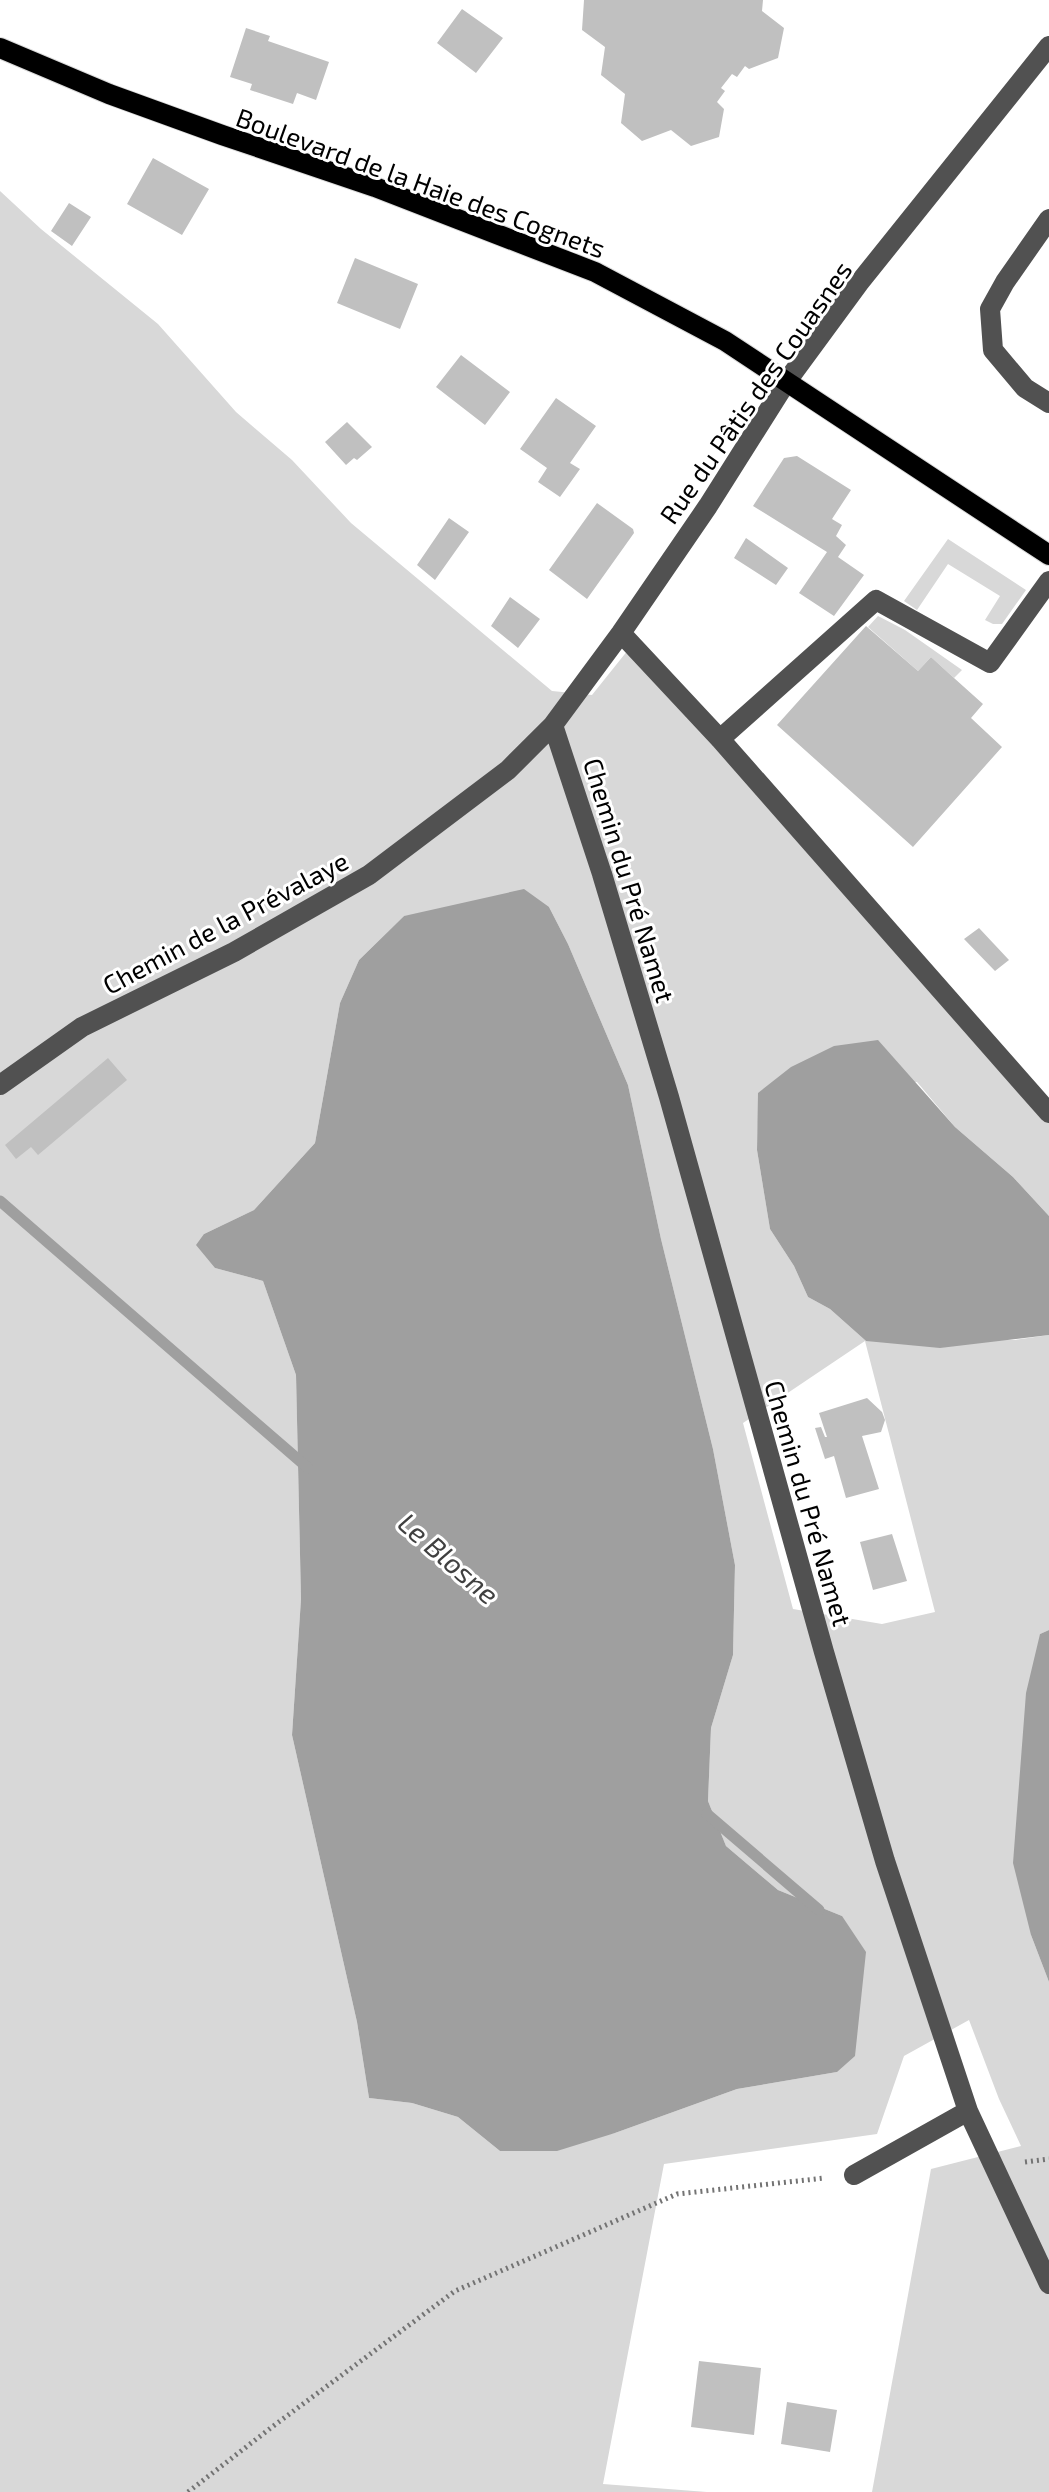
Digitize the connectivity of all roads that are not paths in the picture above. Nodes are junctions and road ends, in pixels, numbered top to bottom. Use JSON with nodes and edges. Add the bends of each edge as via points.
{"nodes":[{"id":1,"x":1049,"y":46,"type":"edge"},
{"id":2,"x":0,"y":48,"type":"edge"},
{"id":3,"x":1049,"y":219,"type":"edge"},
{"id":4,"x":787,"y":381,"type":"junction"},
{"id":5,"x":1049,"y":403,"type":"edge"},
{"id":6,"x":1049,"y":555,"type":"edge"},
{"id":7,"x":1049,"y":581,"type":"edge"},
{"id":8,"x":621,"y":633,"type":"junction"},
{"id":9,"x":553,"y":725,"type":"junction"},
{"id":10,"x":720,"y":739,"type":"junction"},
{"id":11,"x":508,"y":770,"type":"joint"},
{"id":12,"x":0,"y":1085,"type":"edge"},
{"id":13,"x":1049,"y":1113,"type":"edge"},
{"id":14,"x":968,"y":2111,"type":"junction"},
{"id":15,"x":854,"y":2175,"type":"road end"},
{"id":16,"x":1049,"y":2284,"type":"edge"}],
"edges":[{"from":1,"to":4,"type":"street","name":"Rue du Pâtis des Couasnes"},
{"from":2,"to":4,"type":"main road","name":"Boulevard de la Haie des Cognets","via":[[109,94],[348,177],[595,272],[725,341]]},
{"from":3,"to":5,"type":"street","via":[[990,309],[993,350],[1025,388]]},
{"from":4,"to":6,"type":"main road","name":"Boulevard de la Haie des Cognets"},
{"from":4,"to":8,"type":"street","name":"Rue du Pâtis des Couasnes"},
{"from":7,"to":10,"type":"street","via":[[990,663],[876,600]]},
{"from":8,"to":9,"type":"street","name":"Rue du Pâtis des Couasnes"},
{"from":8,"to":10,"type":"street"},
{"from":9,"to":11,"type":"street","name":"Rue du Pâtis des Couasnes"},
{"from":9,"to":14,"type":"street","name":"Chemin du Pré Namet","via":[[669,1097],[885,1861]]},
{"from":10,"to":13,"type":"street"},
{"from":11,"to":12,"type":"street","name":"Chemin de la Prévalaye","via":[[369,875],[234,952],[82,1027]]},
{"from":14,"to":15,"type":"street"},
{"from":14,"to":16,"type":"street","name":"Chemin du Pré Namet"}]}
